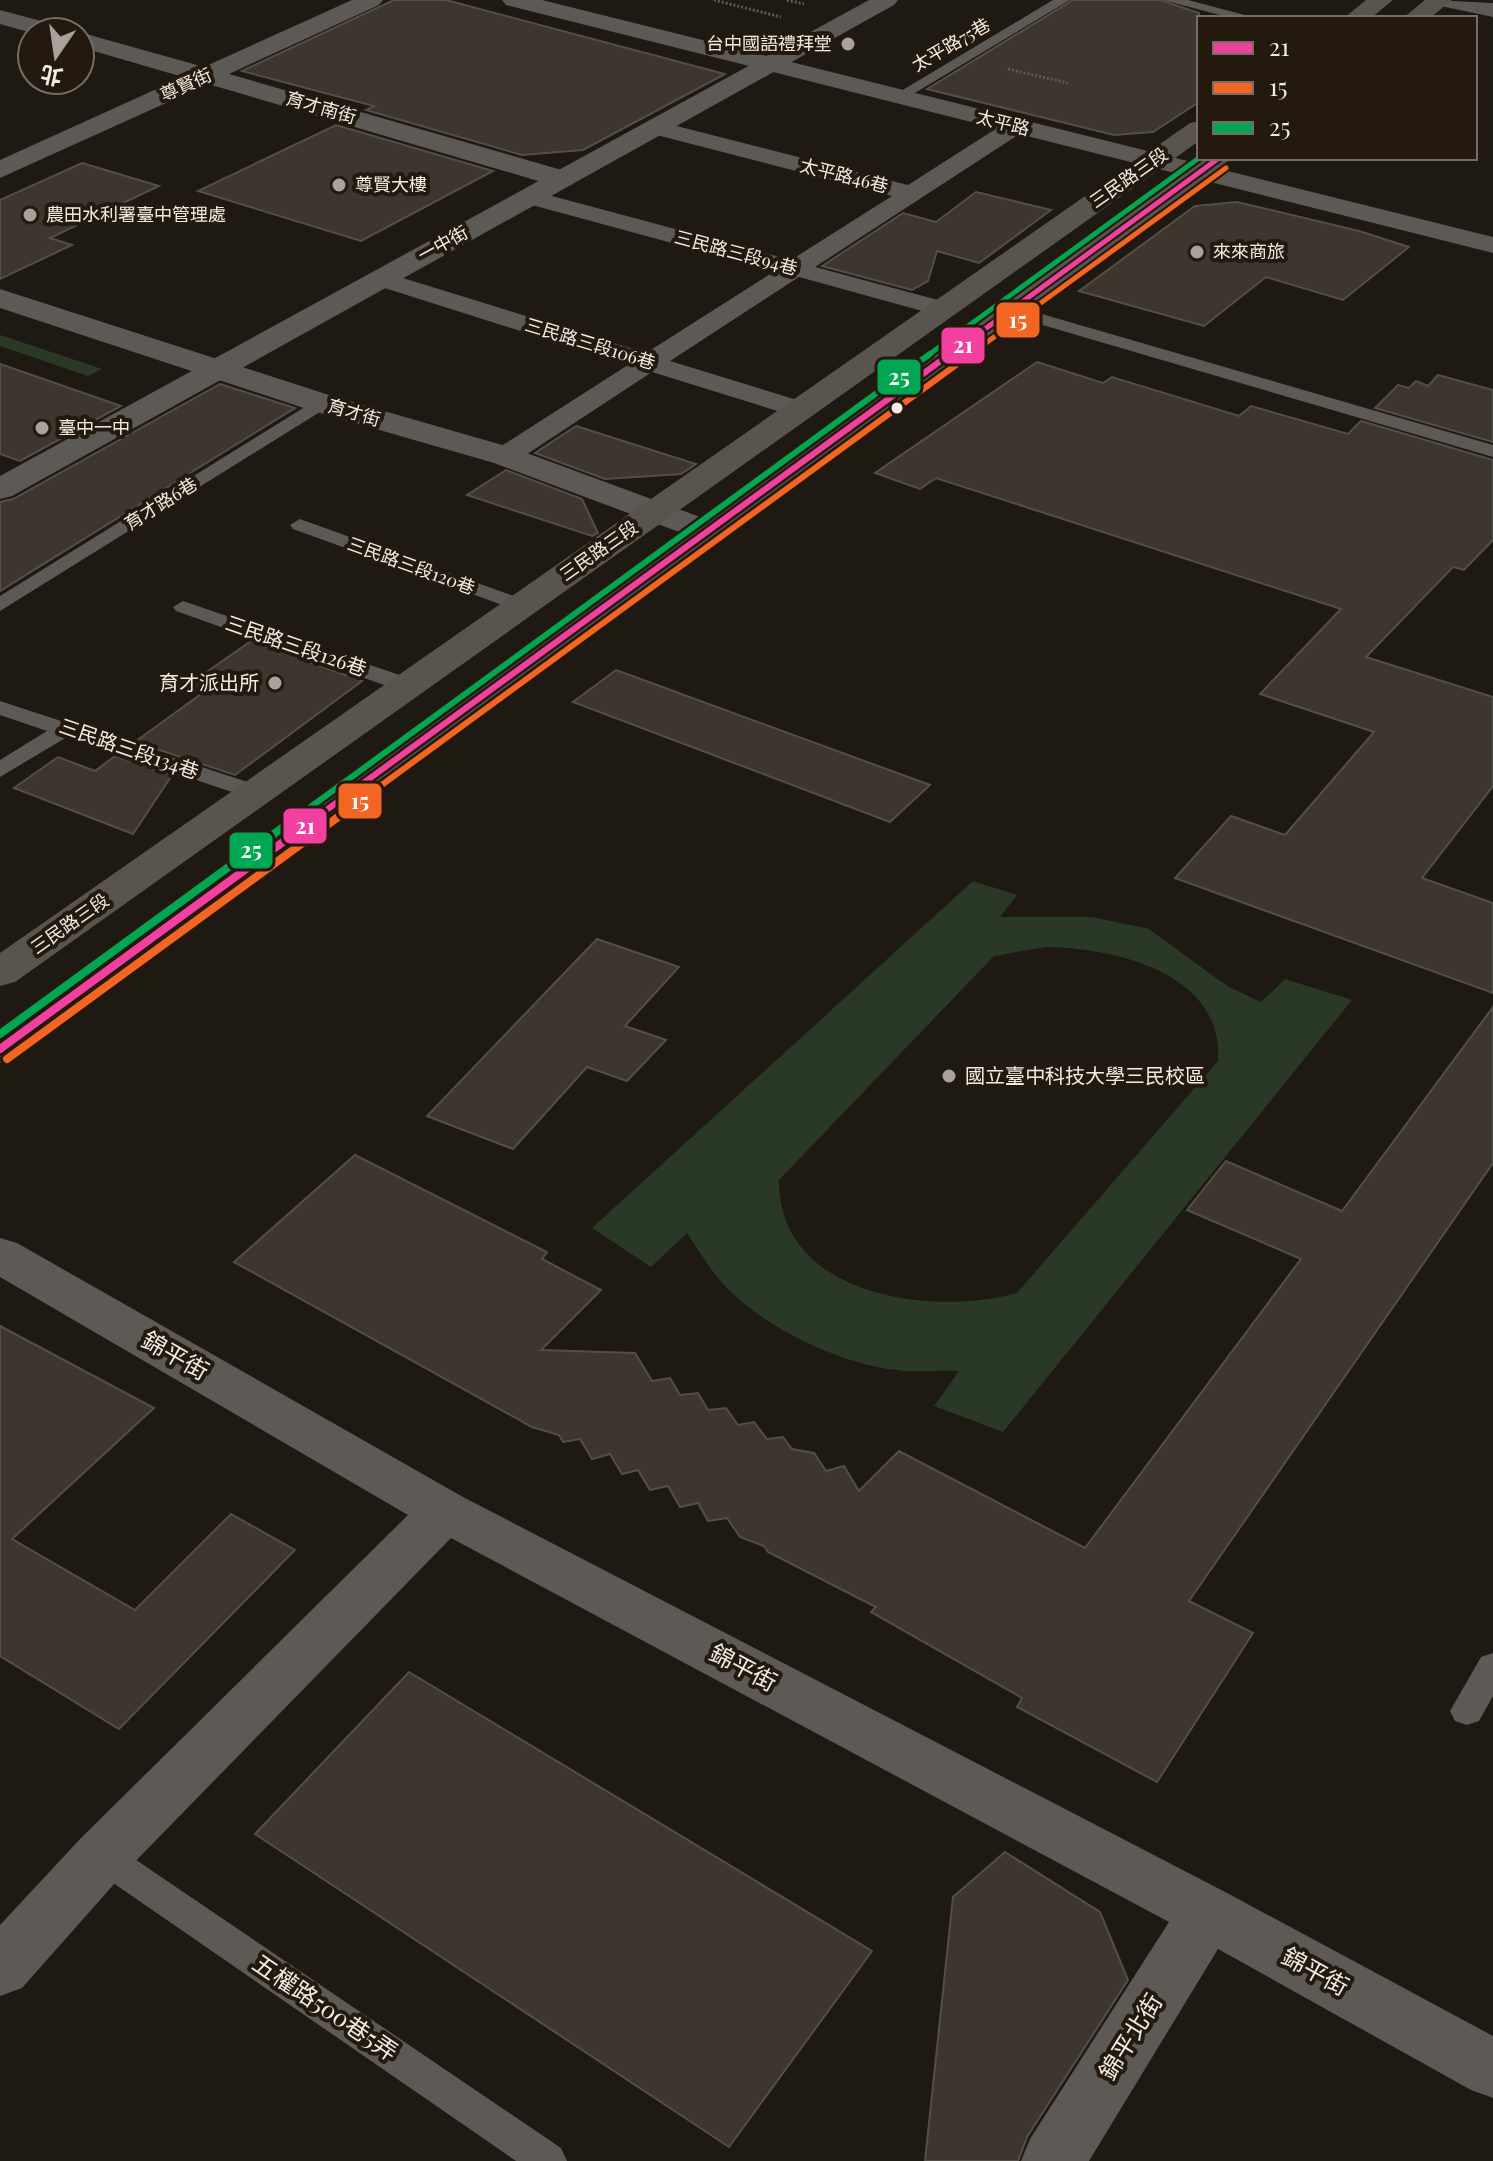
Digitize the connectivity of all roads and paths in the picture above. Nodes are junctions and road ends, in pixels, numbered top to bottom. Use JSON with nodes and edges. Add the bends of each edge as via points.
{"nodes":[{"id":1,"x":371,"y":0,"type":"edge"},
{"id":2,"x":514,"y":0,"type":"edge"},
{"id":3,"x":714,"y":0,"type":"edge"},
{"id":4,"x":886,"y":0,"type":"edge"},
{"id":5,"x":1063,"y":0,"type":"edge"},
{"id":6,"x":1170,"y":0,"type":"edge"},
{"id":7,"x":1381,"y":0,"type":"edge"},
{"id":8,"x":1442,"y":0,"type":"edge"},
{"id":9,"x":1493,"y":10,"type":"edge"},
{"id":10,"x":1240,"y":16,"type":"edge"},
{"id":11,"x":1359,"y":16,"type":"edge"},
{"id":12,"x":1418,"y":16,"type":"edge"},
{"id":13,"x":832,"y":30,"type":"junction"},
{"id":14,"x":96,"y":44,"type":"edge"},
{"id":15,"x":964,"y":58,"type":"junction"},
{"id":16,"x":770,"y":64,"type":"junction"},
{"id":17,"x":208,"y":75,"type":"junction"},
{"id":18,"x":1068,"y":83,"type":"dead end"},
{"id":19,"x":898,"y":97,"type":"junction"},
{"id":20,"x":1016,"y":126,"type":"junction"},
{"id":21,"x":657,"y":128,"type":"junction"},
{"id":22,"x":1197,"y":130,"type":"edge"},
{"id":23,"x":1153,"y":161,"type":"junction"},
{"id":24,"x":1209,"y":165,"type":"edge"},
{"id":25,"x":0,"y":170,"type":"edge"},
{"id":26,"x":562,"y":179,"type":"junction"},
{"id":27,"x":910,"y":193,"type":"junction"},
{"id":28,"x":529,"y":197,"type":"junction"},
{"id":29,"x":1493,"y":245,"type":"edge"},
{"id":30,"x":792,"y":269,"type":"junction"},
{"id":31,"x":381,"y":279,"type":"junction"},
{"id":32,"x":0,"y":298,"type":"edge"},
{"id":33,"x":944,"y":309,"type":"junction"},
{"id":34,"x":1011,"y":310,"type":"junction"},
{"id":35,"x":646,"y":362,"type":"junction"},
{"id":36,"x":217,"y":369,"type":"junction"},
{"id":37,"x":321,"y":403,"type":"junction"},
{"id":38,"x":800,"y":410,"type":"junction"},
{"id":39,"x":1493,"y":451,"type":"edge"},
{"id":40,"x":505,"y":456,"type":"junction"},
{"id":41,"x":0,"y":489,"type":"edge"},
{"id":42,"x":653,"y":513,"type":"junction"},
{"id":43,"x":300,"y":525,"type":"dead end"},
{"id":44,"x":707,"y":531,"type":"junction"},
{"id":45,"x":0,"y":605,"type":"edge"},
{"id":46,"x":523,"y":606,"type":"junction"},
{"id":47,"x":183,"y":607,"type":"dead end"},
{"id":48,"x":409,"y":686,"type":"junction"},
{"id":49,"x":0,"y":708,"type":"edge"},
{"id":50,"x":66,"y":728,"type":"junction"},
{"id":51,"x":0,"y":770,"type":"edge"},
{"id":52,"x":258,"y":793,"type":"junction"},
{"id":53,"x":0,"y":973,"type":"edge"},
{"id":54,"x":0,"y":1049,"type":"edge"},
{"id":55,"x":0,"y":1255,"type":"edge"},
{"id":56,"x":445,"y":1511,"type":"junction"},
{"id":57,"x":1493,"y":1666,"type":"edge"},
{"id":58,"x":1467,"y":1711,"type":"dead end"},
{"id":59,"x":102,"y":1856,"type":"junction"},
{"id":60,"x":1208,"y":1913,"type":"junction"},
{"id":61,"x":0,"y":1968,"type":"edge"},
{"id":62,"x":1493,"y":2069,"type":"edge"},
{"id":63,"x":548,"y":2161,"type":"edge"},
{"id":64,"x":1053,"y":2161,"type":"edge"}],
"edges":[{"from":1,"to":17,"type":"street","name":"尊賢街"},
{"from":2,"to":16,"type":"street","name":"太平路"},
{"from":3,"to":13,"type":"path"},
{"from":4,"to":13,"type":"street","name":"一中街"},
{"from":5,"to":15,"type":"lane","name":"太平路75巷"},
{"from":6,"to":10,"type":"lane"},
{"from":7,"to":11,"type":"main road"},
{"from":8,"to":9,"type":"street"},
{"from":8,"to":12,"type":"main road"},
{"from":13,"to":16,"type":"street","name":"一中街"},
{"from":14,"to":17,"type":"street","name":"育才南街"},
{"from":15,"to":18,"type":"path"},
{"from":15,"to":19,"type":"lane","name":"太平路75巷"},
{"from":16,"to":19,"type":"street","name":"太平路"},
{"from":16,"to":21,"type":"street","name":"一中街"},
{"from":17,"to":25,"type":"street","name":"尊賢街"},
{"from":17,"to":26,"type":"street","name":"育才南街"},
{"from":19,"to":20,"type":"street","name":"太平路"},
{"from":20,"to":23,"type":"street","name":"太平路"},
{"from":20,"to":27,"type":"street","name":"太平路46巷"},
{"from":21,"to":26,"type":"street","name":"一中街"},
{"from":21,"to":27,"type":"street","name":"太平路46巷"},
{"from":22,"to":23,"type":"main road","name":"三民路三段"},
{"from":23,"to":24,"type":"street","name":"太平路"},
{"from":23,"to":33,"type":"main road","name":"三民路三段"},
{"from":24,"to":29,"type":"street","name":"太平路"},
{"from":24,"to":34,"type":"main road","name":"三民路三段"},
{"from":26,"to":28,"type":"street","name":"一中街"},
{"from":27,"to":30,"type":"street"},
{"from":28,"to":30,"type":"street","name":"三民路三段94巷"},
{"from":28,"to":31,"type":"street","name":"一中街"},
{"from":30,"to":33,"type":"street","name":"三民路三段94巷"},
{"from":30,"to":35,"type":"street"},
{"from":31,"to":35,"type":"street","name":"三民路三段106巷"},
{"from":31,"to":36,"type":"street","name":"一中街"},
{"from":32,"to":36,"type":"street","name":"育才街"},
{"from":33,"to":38,"type":"main road","name":"三民路三段"},
{"from":34,"to":39,"type":"lane"},
{"from":34,"to":44,"type":"main road","name":"三民路三段"},
{"from":35,"to":38,"type":"street","name":"三民路三段106巷"},
{"from":35,"to":40,"type":"street"},
{"from":36,"to":37,"type":"street","name":"育才街"},
{"from":36,"to":41,"type":"street","name":"一中街"},
{"from":37,"to":40,"type":"street","name":"育才街"},
{"from":37,"to":45,"type":"lane","name":"育才路6巷"},
{"from":38,"to":42,"type":"main road","name":"三民路三段"},
{"from":40,"to":42,"type":"street","name":"育才街"},
{"from":42,"to":44,"type":"street","name":"育才街"},
{"from":42,"to":46,"type":"main road","name":"三民路三段"},
{"from":43,"to":46,"type":"lane","name":"三民路三段120巷"},
{"from":44,"to":54,"type":"main road","name":"三民路三段"},
{"from":46,"to":48,"type":"main road","name":"三民路三段"},
{"from":47,"to":48,"type":"lane","name":"三民路三段126巷"},
{"from":48,"to":52,"type":"main road","name":"三民路三段"},
{"from":49,"to":50,"type":"lane","name":"三民路三段134巷"},
{"from":50,"to":51,"type":"lane"},
{"from":50,"to":52,"type":"lane","name":"三民路三段134巷"},
{"from":52,"to":53,"type":"main road","name":"三民路三段"},
{"from":55,"to":56,"type":"street","name":"錦平街"},
{"from":56,"to":59,"type":"street"},
{"from":56,"to":60,"type":"street","name":"錦平街"},
{"from":57,"to":58,"type":"lane"},
{"from":59,"to":61,"type":"street"},
{"from":59,"to":63,"type":"lane","name":"五權路500巷5弄"},
{"from":60,"to":62,"type":"street","name":"錦平街"},
{"from":60,"to":64,"type":"street","name":"錦平北街"}]}
